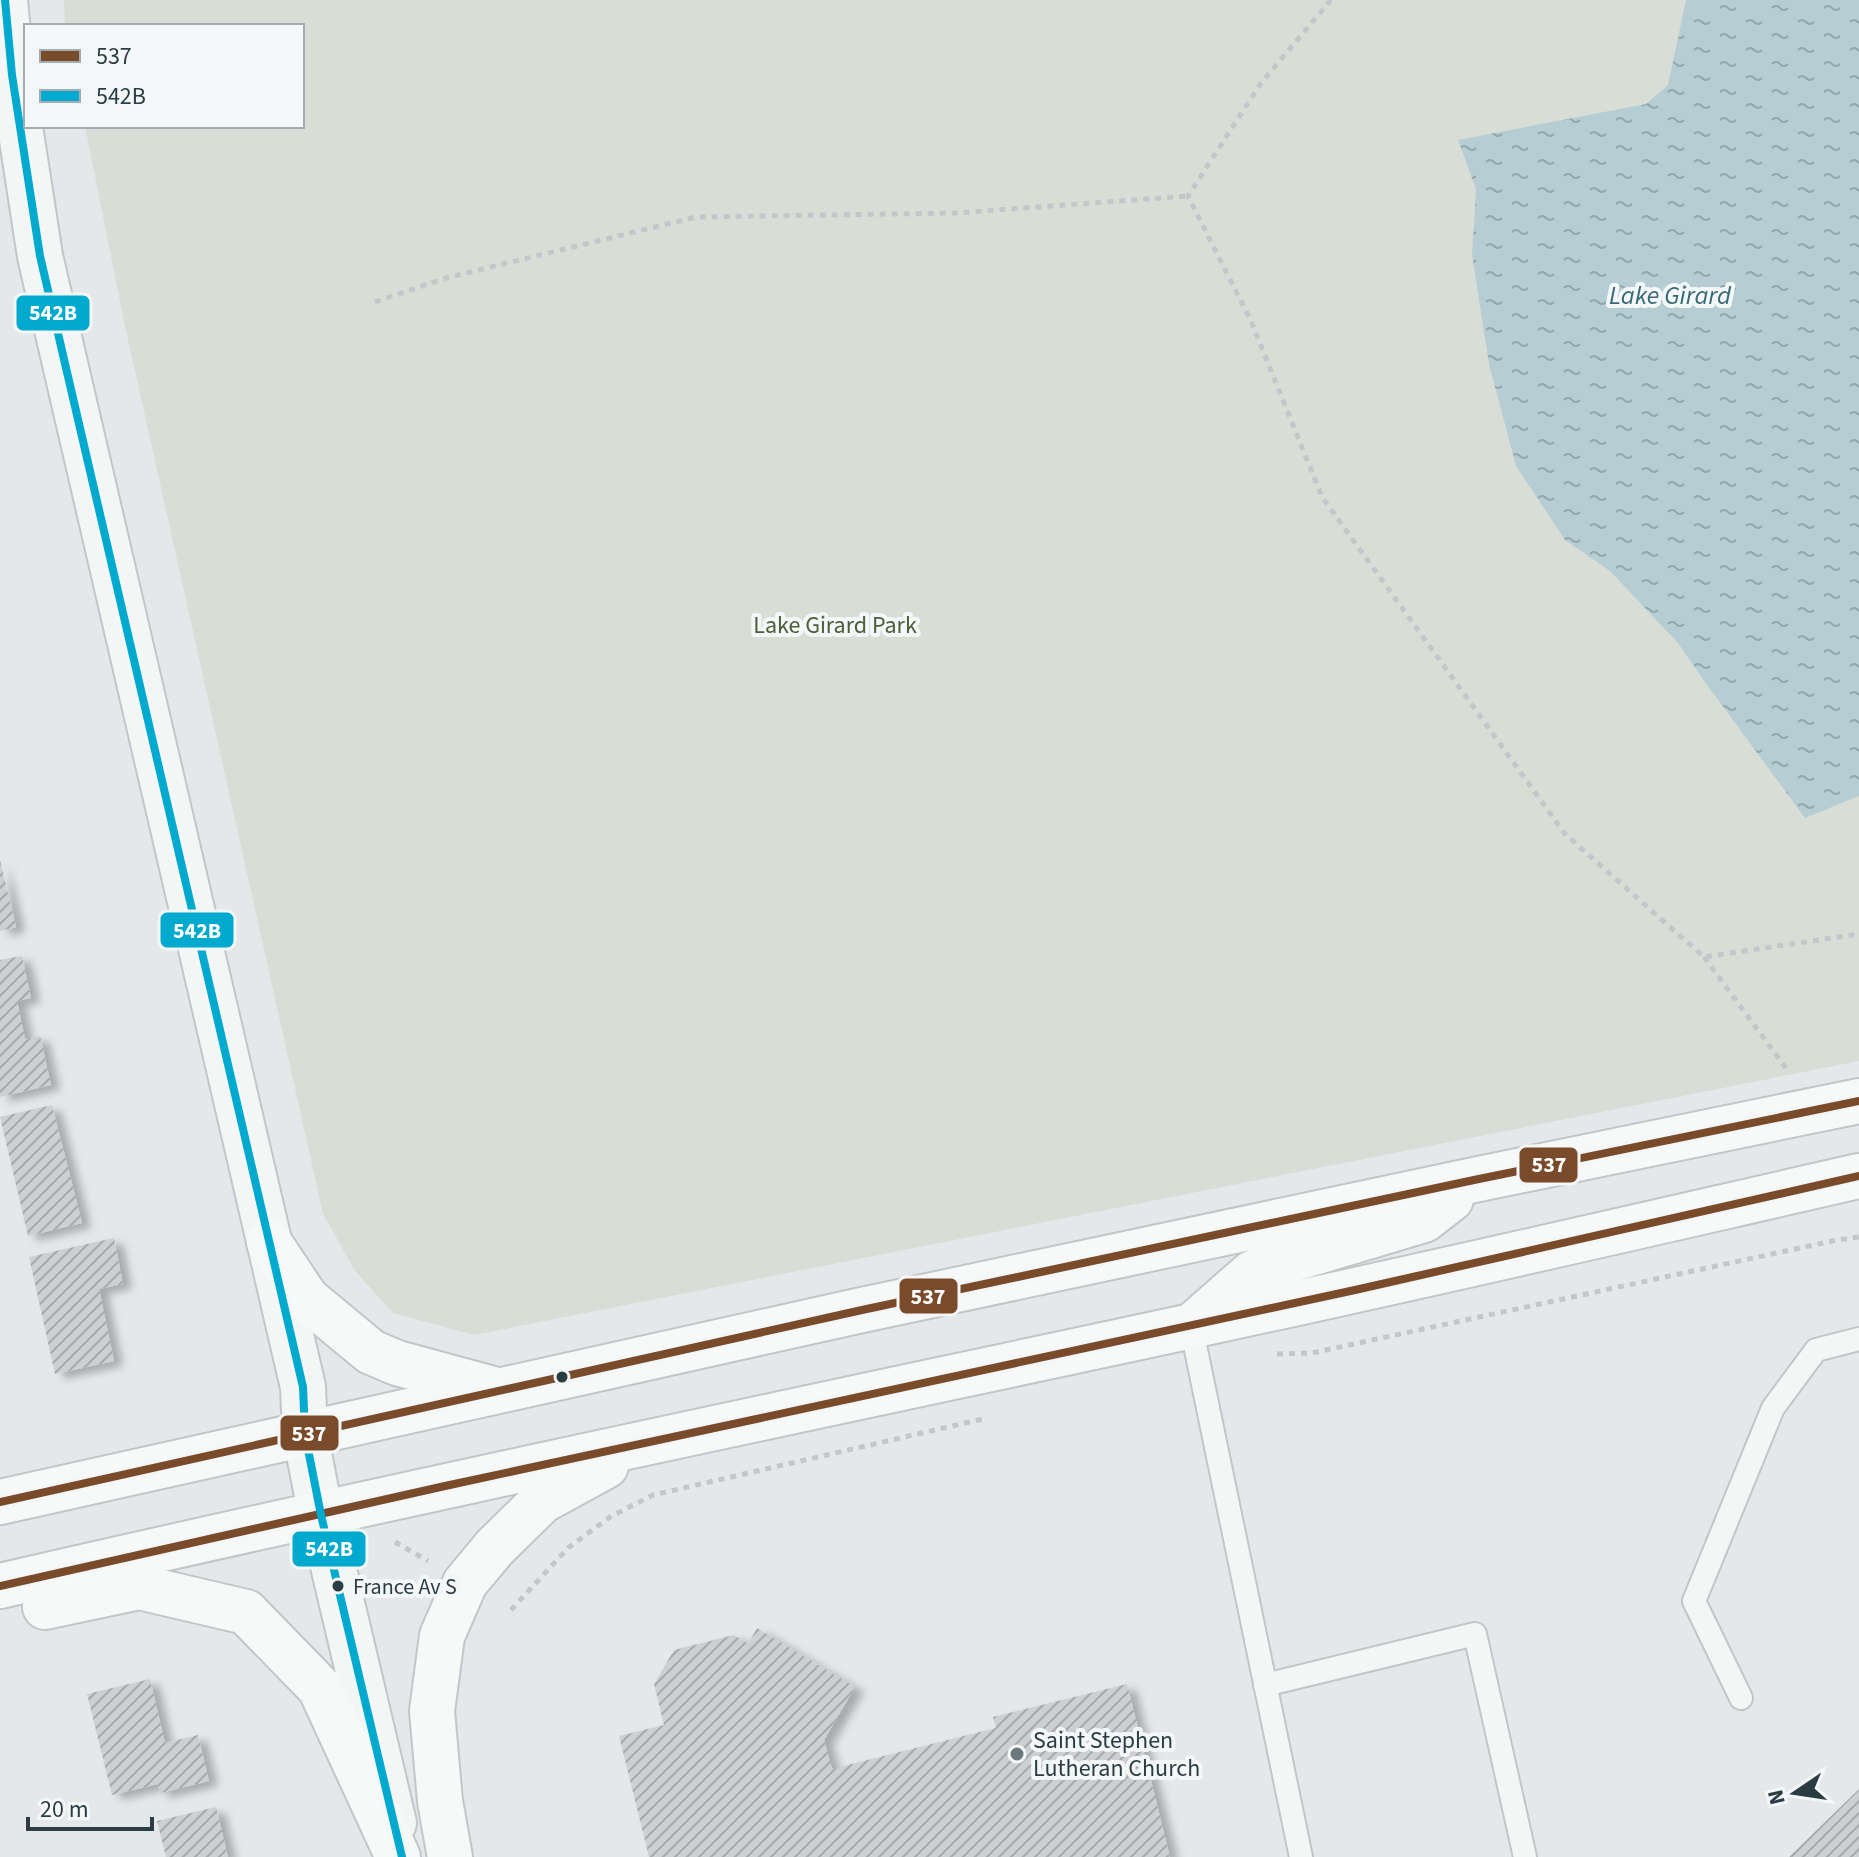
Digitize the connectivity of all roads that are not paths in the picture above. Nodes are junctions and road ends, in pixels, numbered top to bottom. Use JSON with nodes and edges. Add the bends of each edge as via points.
{"nodes":[{"id":1,"x":5,"y":0,"type":"edge"},
{"id":2,"x":1859,"y":1101,"type":"edge"},
{"id":3,"x":1859,"y":1176,"type":"edge"},
{"id":4,"x":1474,"y":1180,"type":"junction"},
{"id":5,"x":269,"y":1242,"type":"junction"},
{"id":6,"x":1191,"y":1326,"type":"junction"},
{"id":7,"x":1859,"y":1339,"type":"edge"},
{"id":8,"x":499,"y":1391,"type":"junction"},
{"id":9,"x":305,"y":1434,"type":"junction"},
{"id":10,"x":652,"y":1441,"type":"junction"},
{"id":11,"x":0,"y":1502,"type":"edge"},
{"id":12,"x":321,"y":1515,"type":"junction"},
{"id":13,"x":0,"y":1586,"type":"edge"},
{"id":14,"x":0,"y":1617,"type":"edge"},
{"id":15,"x":1265,"y":1685,"type":"junction"},
{"id":16,"x":1741,"y":1698,"type":"dead end"},
{"id":17,"x":400,"y":1857,"type":"edge"},
{"id":18,"x":450,"y":1857,"type":"edge"},
{"id":19,"x":1301,"y":1857,"type":"edge"},
{"id":20,"x":1525,"y":1857,"type":"edge"}],
"edges":[{"from":1,"to":5,"type":"street","via":[[40,256]]},
{"from":2,"to":4,"type":"main road"},
{"from":3,"to":6,"type":"main road"},
{"from":4,"to":6,"type":"main road","via":[[1424,1220],[1252,1273]]},
{"from":4,"to":8,"type":"main road"},
{"from":5,"to":8,"type":"main road","via":[[307,1299],[371,1352]]},
{"from":5,"to":9,"type":"street","via":[[303,1387]]},
{"from":6,"to":10,"type":"main road"},
{"from":6,"to":15,"type":"lane"},
{"from":7,"to":16,"type":"lane","via":[[1816,1350],[1773,1408],[1694,1601]]},
{"from":8,"to":9,"type":"main road"},
{"from":9,"to":11,"type":"main road"},
{"from":9,"to":12,"type":"street"},
{"from":10,"to":12,"type":"main road"},
{"from":10,"to":18,"type":"main road","via":[[542,1501],[465,1583],[442,1636],[432,1711]]},
{"from":12,"to":13,"type":"main road"},
{"from":12,"to":17,"type":"street"},
{"from":14,"to":17,"type":"main road","via":[[139,1587],[246,1612],[320,1688]]},
{"from":15,"to":19,"type":"lane"},
{"from":15,"to":20,"type":"lane","via":[[1475,1634]]}]}
